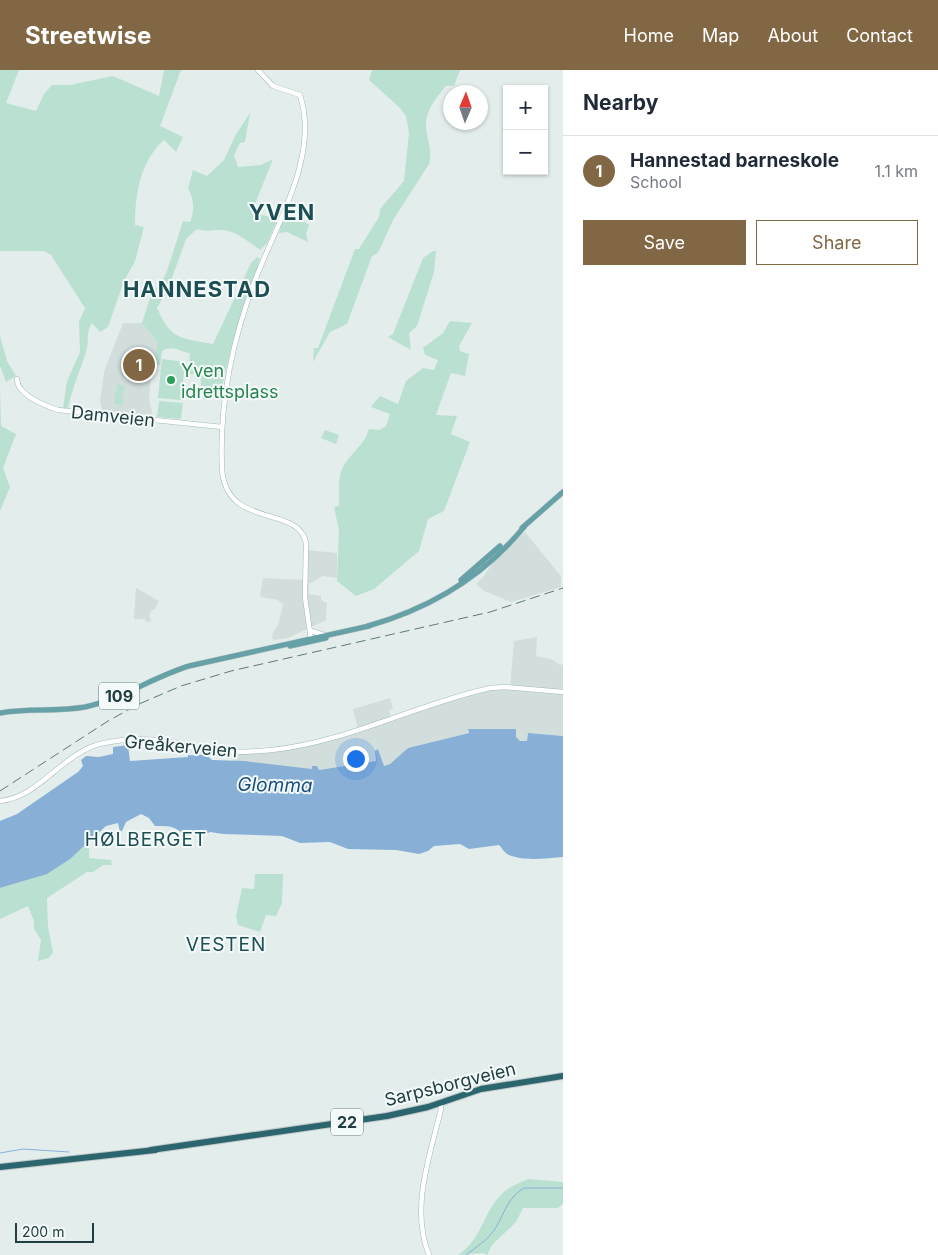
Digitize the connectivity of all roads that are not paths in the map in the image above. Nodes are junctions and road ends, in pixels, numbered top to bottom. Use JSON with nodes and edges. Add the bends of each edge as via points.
{"nodes":[{"id":1,"x":258,"y":70,"type":"edge"},
{"id":2,"x":17,"y":380,"type":"dead end"},
{"id":3,"x":222,"y":427,"type":"junction"},
{"id":4,"x":563,"y":492,"type":"edge"},
{"id":5,"x":308,"y":621,"type":"junction"},
{"id":6,"x":369,"y":626,"type":"junction"},
{"id":7,"x":311,"y":631,"type":"junction"},
{"id":8,"x":324,"y":635,"type":"junction"},
{"id":9,"x":311,"y":639,"type":"junction"},
{"id":10,"x":563,"y":692,"type":"edge"},
{"id":11,"x":0,"y":713,"type":"edge"},
{"id":12,"x":0,"y":801,"type":"edge"},
{"id":13,"x":563,"y":1076,"type":"edge"},
{"id":14,"x":440,"y":1102,"type":"junction"},
{"id":15,"x":0,"y":1167,"type":"edge"},
{"id":16,"x":429,"y":1255,"type":"edge"}],
"edges":[{"from":1,"to":3,"type":"street","via":[[273,86],[300,96],[305,145],[303,160],[254,284],[226,384]]},
{"from":2,"to":3,"type":"street","name":"Damveien","via":[[20,388],[34,399],[58,410]]},
{"from":3,"to":5,"type":"street","via":[[223,475],[235,499],[253,512],[294,524],[304,535]]},
{"from":4,"to":6,"type":"main road","number":"109","via":[[476,572],[406,615]]},
{"from":5,"to":7,"type":"street"},
{"from":5,"to":9,"type":"street"},
{"from":6,"to":8,"type":"main road","number":"109"},
{"from":6,"to":9,"type":"main road","number":"109"},
{"from":7,"to":8,"type":"street"},
{"from":7,"to":9,"type":"street"},
{"from":8,"to":9,"type":"main road","number":"109"},
{"from":9,"to":11,"type":"main road","number":"109","via":[[179,669],[84,707]]},
{"from":10,"to":12,"type":"street","name":"Greåkerveien","via":[[500,686],[331,738],[275,749],[211,751],[141,740],[97,744],[74,755],[22,795]]},
{"from":13,"to":14,"type":"highway","name":"Sarpsborgveien","number":"22","via":[[481,1089]]},
{"from":14,"to":15,"type":"highway","name":"Sarpsborgveien","number":"22","via":[[387,1116],[151,1150]]},
{"from":14,"to":16,"type":"street","via":[[420,1207],[423,1238]]}]}
